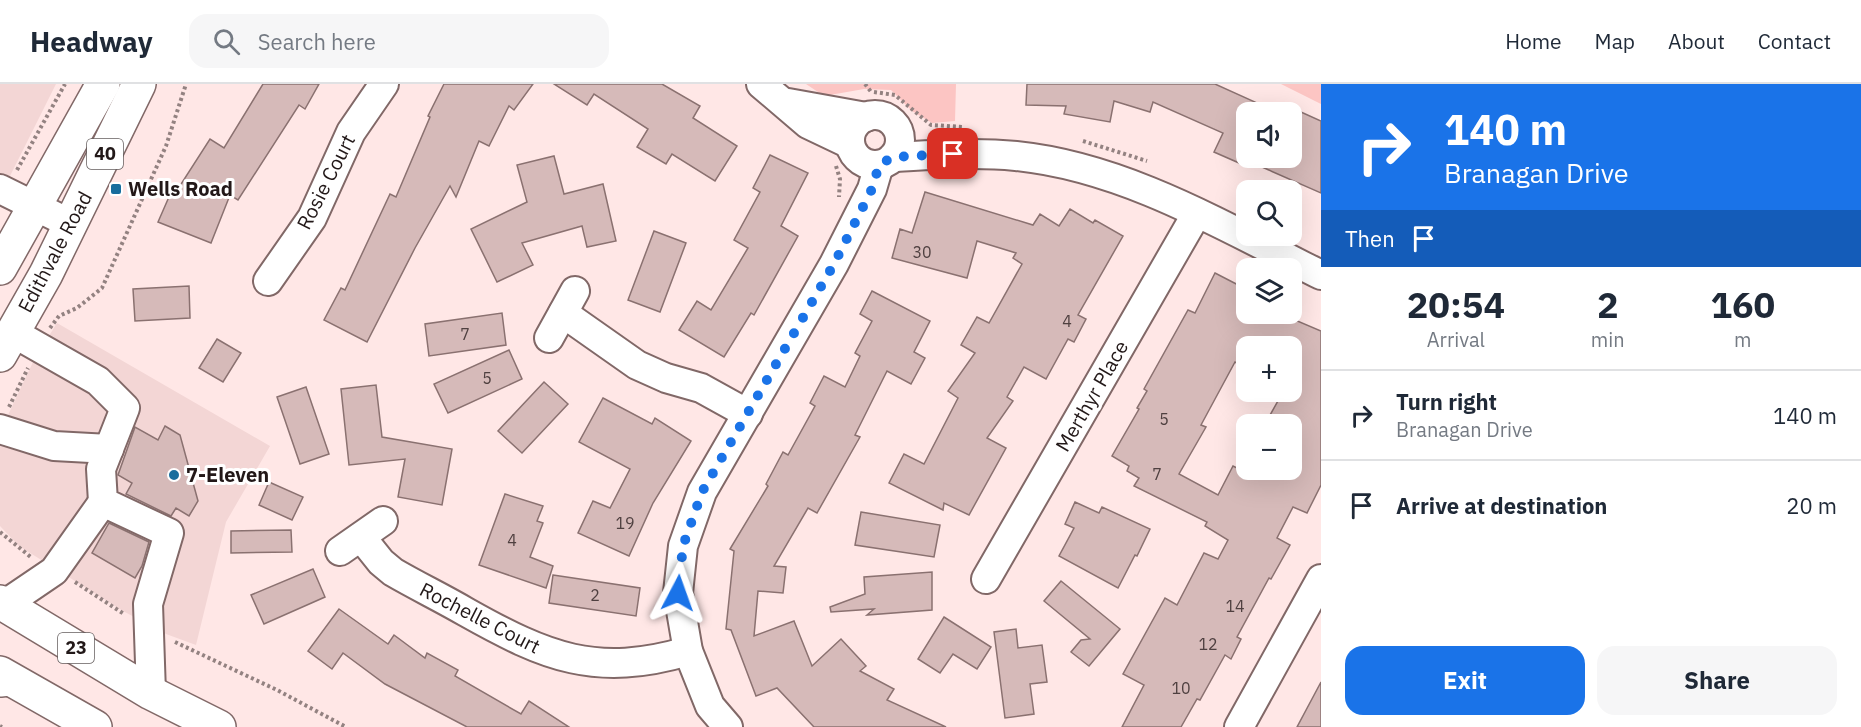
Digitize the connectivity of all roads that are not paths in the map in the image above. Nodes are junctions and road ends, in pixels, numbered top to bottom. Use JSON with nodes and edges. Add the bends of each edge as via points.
{"nodes":[{"id":1,"x":103,"y":84,"type":"edge"},
{"id":2,"x":139,"y":84,"type":"edge"},
{"id":3,"x":384,"y":84,"type":"edge"},
{"id":4,"x":761,"y":84,"type":"edge"},
{"id":5,"x":786,"y":102,"type":"junction"},
{"id":6,"x":866,"y":117,"type":"junction"},
{"id":7,"x":876,"y":153,"type":"junction"},
{"id":8,"x":3,"y":190,"type":"edge"},
{"id":9,"x":33,"y":208,"type":"junction"},
{"id":10,"x":1197,"y":213,"type":"junction"},
{"id":11,"x":71,"y":224,"type":"junction"},
{"id":12,"x":0,"y":268,"type":"edge"},
{"id":13,"x":1321,"y":275,"type":"edge"},
{"id":14,"x":268,"y":281,"type":"dead end"},
{"id":15,"x":549,"y":338,"type":"dead end"},
{"id":16,"x":17,"y":344,"type":"edge"},
{"id":17,"x":748,"y":414,"type":"junction"},
{"id":18,"x":2,"y":422,"type":"edge"},
{"id":19,"x":109,"y":449,"type":"junction"},
{"id":20,"x":104,"y":502,"type":"junction"},
{"id":21,"x":361,"y":536,"type":"dead end"},
{"id":22,"x":986,"y":579,"type":"dead end"},
{"id":23,"x":1317,"y":596,"type":"edge"},
{"id":24,"x":2,"y":604,"type":"edge"},
{"id":25,"x":688,"y":651,"type":"junction"},
{"id":26,"x":3,"y":678,"type":"edge"},
{"id":27,"x":152,"y":693,"type":"junction"},
{"id":28,"x":95,"y":727,"type":"edge"},
{"id":29,"x":219,"y":727,"type":"edge"},
{"id":30,"x":728,"y":727,"type":"edge"},
{"id":31,"x":1239,"y":727,"type":"edge"}],
"edges":[{"from":1,"to":9,"type":"main road","name":"Edithvale Road","number":"40"},
{"from":2,"to":11,"type":"main road","name":"Edithvale Road","number":"40"},
{"from":3,"to":14,"type":"street","name":"Rosie Court","via":[[351,132],[312,218]]},
{"from":4,"to":5,"type":"street"},
{"from":5,"to":6,"type":"street"},
{"from":5,"to":7,"type":"street","via":[[808,124]]},
{"from":6,"to":7,"type":"street","via":[[853,128]]},
{"from":6,"to":7,"type":"street","via":[[889,119],[898,131]]},
{"from":7,"to":10,"type":"street","via":[[973,153],[1072,166],[1142,188]]},
{"from":7,"to":17,"type":"street","via":[[872,189]]},
{"from":8,"to":9,"type":"street"},
{"from":9,"to":11,"type":"street"},
{"from":9,"to":12,"type":"main road","name":"Edithvale Road","number":"40"},
{"from":10,"to":13,"type":"street"},
{"from":10,"to":22,"type":"street","name":"Merthyr Place"},
{"from":11,"to":16,"type":"main road","name":"Edithvale Road","number":"40"},
{"from":15,"to":17,"type":"street","via":[[569,302],[637,365],[701,388]]},
{"from":16,"to":19,"type":"street","via":[[98,381],[125,408]]},
{"from":17,"to":25,"type":"street","via":[[702,492],[683,546],[678,593]]},
{"from":18,"to":19,"type":"street","via":[[54,446]]},
{"from":19,"to":20,"type":"street","via":[[101,469]]},
{"from":20,"to":24,"type":"street","via":[[54,571]]},
{"from":20,"to":27,"type":"street","via":[[169,533],[148,604]]},
{"from":21,"to":25,"type":"street","name":"Rochelle Court","via":[[393,572],[495,629],[554,655],[590,663],[628,664]]},
{"from":23,"to":31,"type":"street"},
{"from":24,"to":27,"type":"main road","number":"23"},
{"from":25,"to":30,"type":"street","via":[[710,706]]},
{"from":26,"to":28,"type":"main road"},
{"from":27,"to":29,"type":"main road","number":"23"}]}
